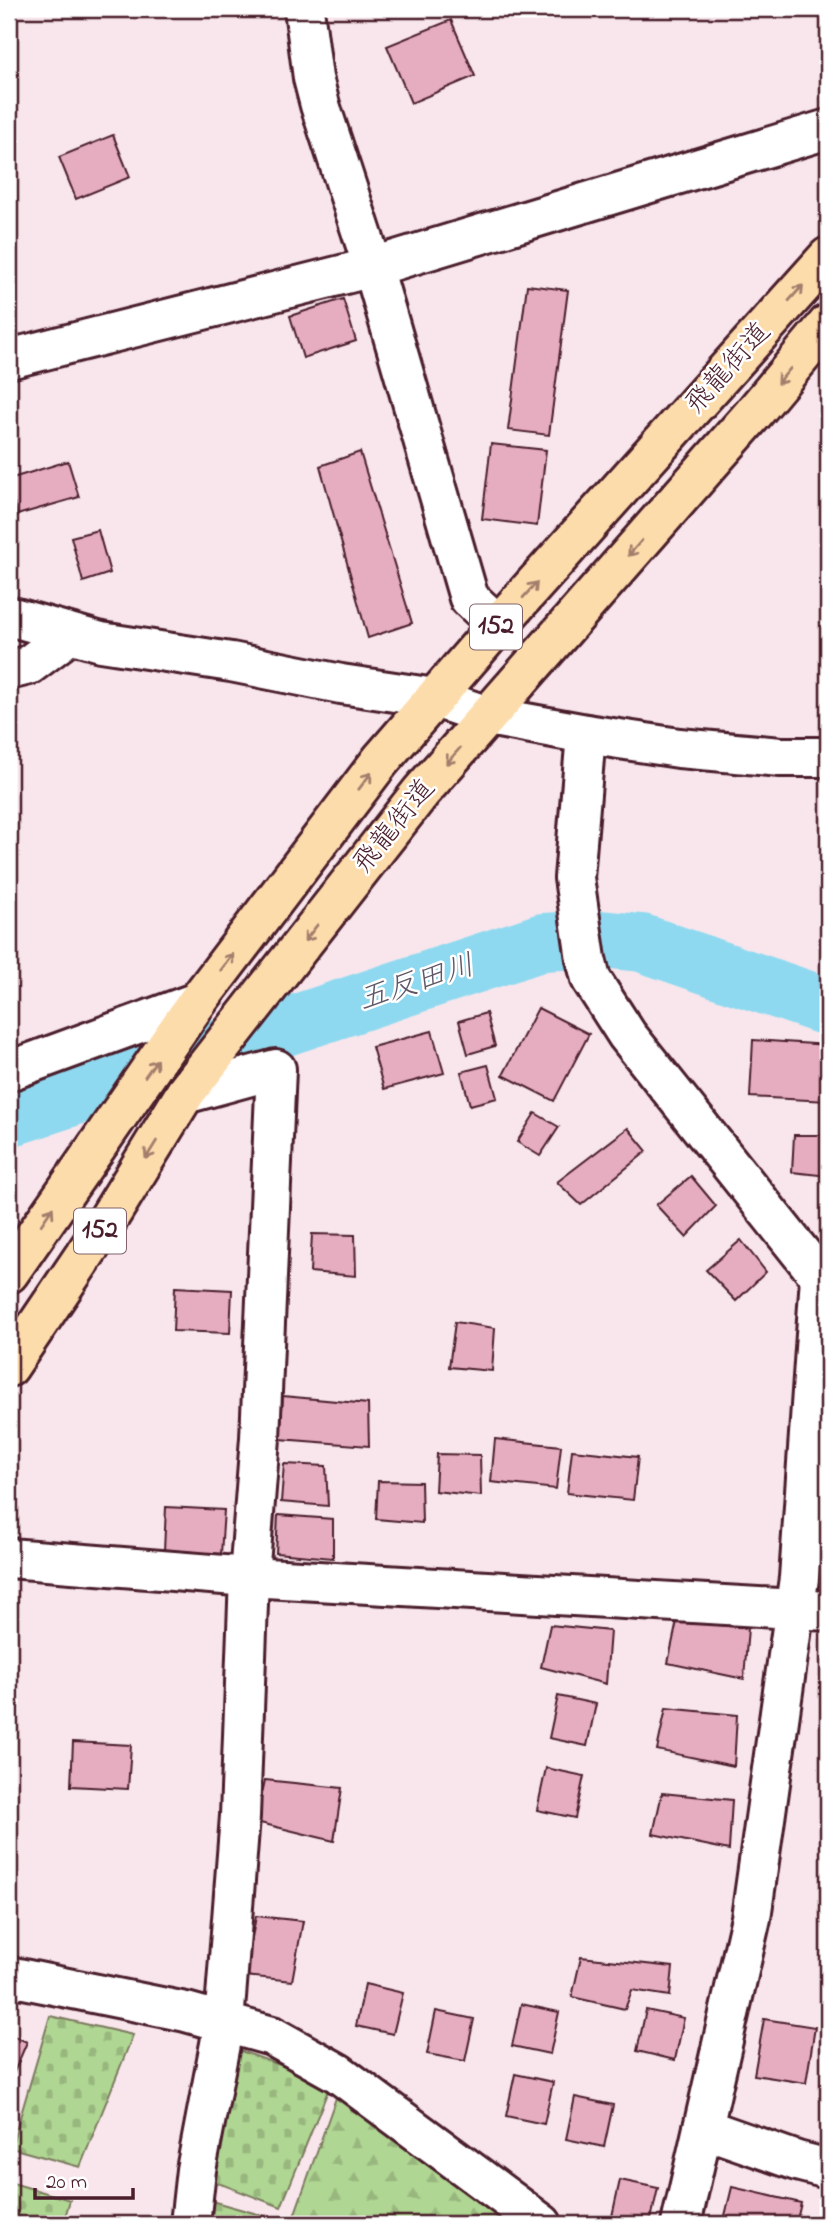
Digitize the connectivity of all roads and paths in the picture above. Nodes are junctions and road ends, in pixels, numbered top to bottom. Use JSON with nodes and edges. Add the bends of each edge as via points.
{"nodes":[{"id":1,"x":304,"y":9,"type":"edge"},
{"id":2,"x":828,"y":129,"type":"edge"},
{"id":3,"x":828,"y":257,"type":"edge"},
{"id":4,"x":373,"y":267,"type":"junction"},
{"id":5,"x":828,"y":324,"type":"edge"},
{"id":6,"x":9,"y":359,"type":"edge"},
{"id":7,"x":9,"y":615,"type":"edge"},
{"id":8,"x":498,"y":625,"type":"junction"},
{"id":9,"x":71,"y":634,"type":"junction"},
{"id":10,"x":9,"y":670,"type":"edge"},
{"id":11,"x":435,"y":698,"type":"junction"},
{"id":12,"x":488,"y":716,"type":"junction"},
{"id":13,"x":586,"y":734,"type":"junction"},
{"id":14,"x":828,"y":757,"type":"edge"},
{"id":15,"x":192,"y":1010,"type":"junction"},
{"id":16,"x":9,"y":1071,"type":"edge"},
{"id":17,"x":186,"y":1093,"type":"junction"},
{"id":18,"x":9,"y":1273,"type":"edge"},
{"id":19,"x":824,"y":1283,"type":"edge"},
{"id":20,"x":9,"y":1367,"type":"edge"},
{"id":21,"x":9,"y":1558,"type":"edge"},
{"id":22,"x":249,"y":1577,"type":"junction"},
{"id":23,"x":812,"y":1610,"type":"edge"},
{"id":24,"x":9,"y":1976,"type":"edge"},
{"id":25,"x":224,"y":2022,"type":"junction"},
{"id":26,"x":703,"y":2128,"type":"junction"},
{"id":27,"x":828,"y":2169,"type":"edge"},
{"id":28,"x":190,"y":2224,"type":"edge"},
{"id":29,"x":542,"y":2224,"type":"edge"},
{"id":30,"x":681,"y":2224,"type":"edge"}],
"edges":[{"from":1,"to":4,"type":"street","via":[[320,105]]},
{"from":2,"to":4,"type":"street"},
{"from":8,"to":3,"type":"highway","name":"飛龍街道","number":"152","one_way":true},
{"from":4,"to":6,"type":"street"},
{"from":4,"to":8,"type":"street","via":[[469,597]]},
{"from":5,"to":12,"type":"highway","name":"飛龍街道","number":"152","one_way":true},
{"from":7,"to":9,"type":"street"},
{"from":8,"to":11,"type":"highway","name":"飛龍街道","number":"152"},
{"from":9,"to":10,"type":"street","via":[[29,665]]},
{"from":9,"to":11,"type":"street"},
{"from":11,"to":12,"type":"street"},
{"from":15,"to":11,"type":"highway","name":"飛龍街道","number":"152","one_way":true,"via":[[381,760]]},
{"from":12,"to":13,"type":"street"},
{"from":12,"to":17,"type":"highway","name":"飛龍街道","number":"152","one_way":true,"via":[[421,792]]},
{"from":13,"to":14,"type":"street","via":[[679,748]]},
{"from":13,"to":19,"type":"street","via":[[574,878],[592,979],[627,1035]]},
{"from":15,"to":16,"type":"street"},
{"from":18,"to":15,"type":"highway","name":"飛龍街道","number":"152","one_way":true},
{"from":17,"to":20,"type":"highway","name":"飛龍街道","number":"152","one_way":true},
{"from":17,"to":22,"type":"street","via":[[276,1069],[260,1438]]},
{"from":19,"to":23,"type":"street","via":[[799,1578]]},
{"from":21,"to":22,"type":"street"},
{"from":22,"to":23,"type":"street"},
{"from":22,"to":25,"type":"street","via":[[240,1816]]},
{"from":23,"to":26,"type":"street","via":[[751,1918]]},
{"from":24,"to":25,"type":"street"},
{"from":25,"to":28,"type":"street"},
{"from":25,"to":29,"type":"street","via":[[272,2036],[338,2073]]},
{"from":26,"to":27,"type":"street"},
{"from":26,"to":30,"type":"street"}]}
